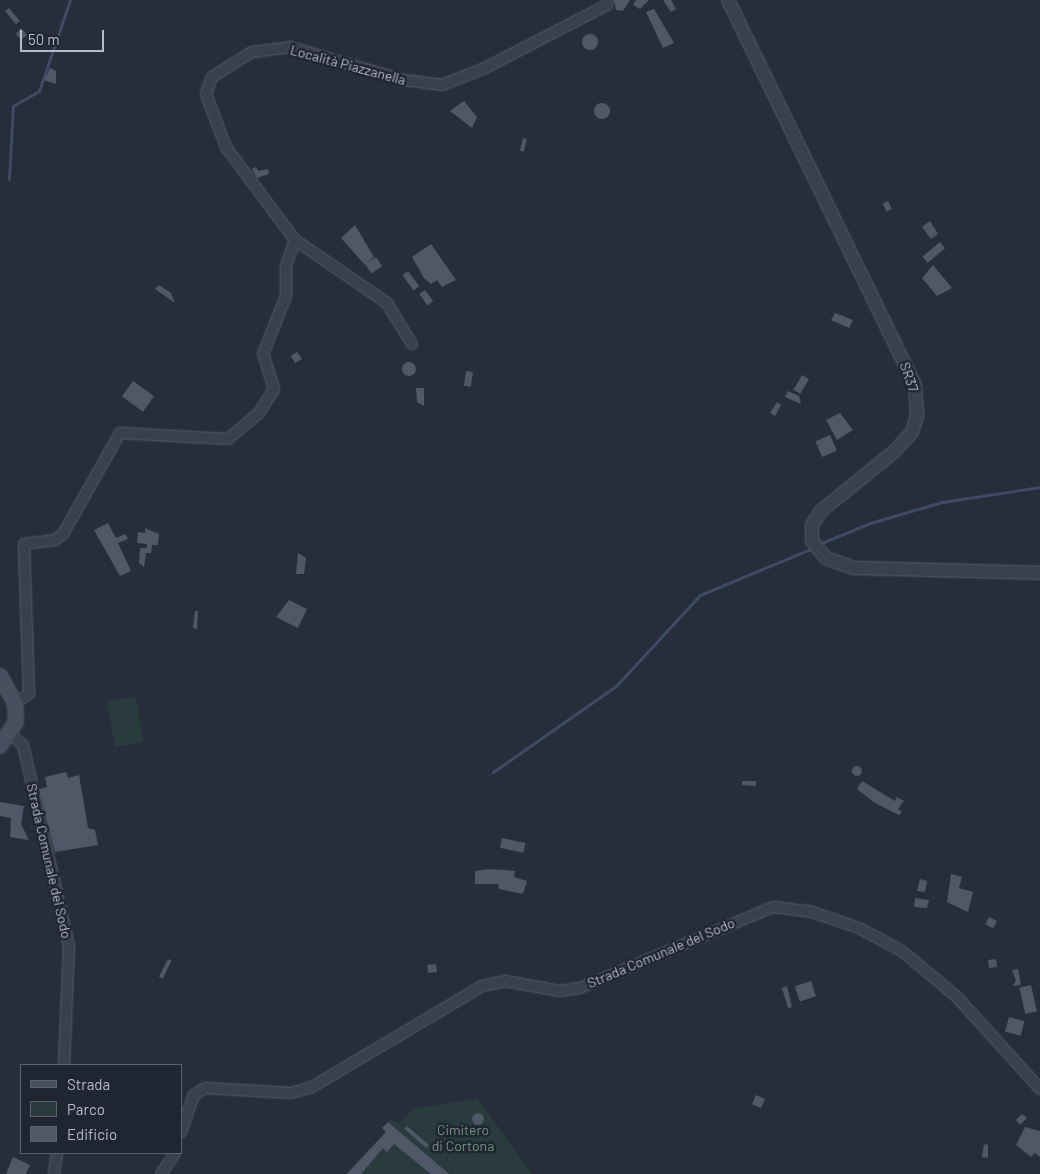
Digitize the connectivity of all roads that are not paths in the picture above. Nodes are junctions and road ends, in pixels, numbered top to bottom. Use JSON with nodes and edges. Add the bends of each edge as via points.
{"nodes":[{"id":1,"x":608,"y":0,"type":"edge"},
{"id":2,"x":728,"y":0,"type":"edge"},
{"id":3,"x":296,"y":240,"type":"junction"},
{"id":4,"x":412,"y":344,"type":"dead end"},
{"id":5,"x":1040,"y":573,"type":"edge"},
{"id":6,"x":0,"y":676,"type":"edge"},
{"id":7,"x":15,"y":703,"type":"junction"},
{"id":8,"x":5,"y":735,"type":"edge"},
{"id":9,"x":0,"y":746,"type":"edge"},
{"id":10,"x":64,"y":1064,"type":"edge"},
{"id":11,"x":1040,"y":1089,"type":"edge"},
{"id":12,"x":182,"y":1129,"type":"edge"},
{"id":13,"x":57,"y":1154,"type":"edge"},
{"id":14,"x":174,"y":1154,"type":"edge"},
{"id":15,"x":54,"y":1174,"type":"edge"},
{"id":16,"x":161,"y":1174,"type":"edge"}],
"edges":[{"from":1,"to":3,"type":"street","name":"Località Piazzanella","via":[[485,68],[442,85],[403,80],[290,47],[252,52],[212,77],[206,94],[226,148]]},
{"from":2,"to":5,"type":"street","name":"SR37","via":[[915,385],[917,416],[912,432],[895,451],[821,511],[812,525],[812,541],[826,558],[853,568]]},
{"from":3,"to":4,"type":"street","name":"Località Piazzanella","via":[[387,303]]},
{"from":3,"to":7,"type":"street","via":[[286,266],[286,296],[263,354],[274,389],[259,413],[228,439],[120,433],[63,534],[55,540],[24,544],[29,694]]},
{"from":6,"to":7,"type":"main road"},
{"from":7,"to":8,"type":"main road"},
{"from":8,"to":9,"type":"main road"},
{"from":8,"to":10,"type":"street","name":"Strada Comunale del Sodo","via":[[23,745],[69,946]]},
{"from":11,"to":12,"type":"street","name":"Strada Comunale del Sodo","via":[[957,997],[902,951],[859,928],[820,914],[773,907],[580,988],[560,990],[505,981],[482,986],[312,1087],[291,1093],[205,1088],[194,1095]]},
{"from":13,"to":15,"type":"street"},
{"from":14,"to":16,"type":"street"}]}
